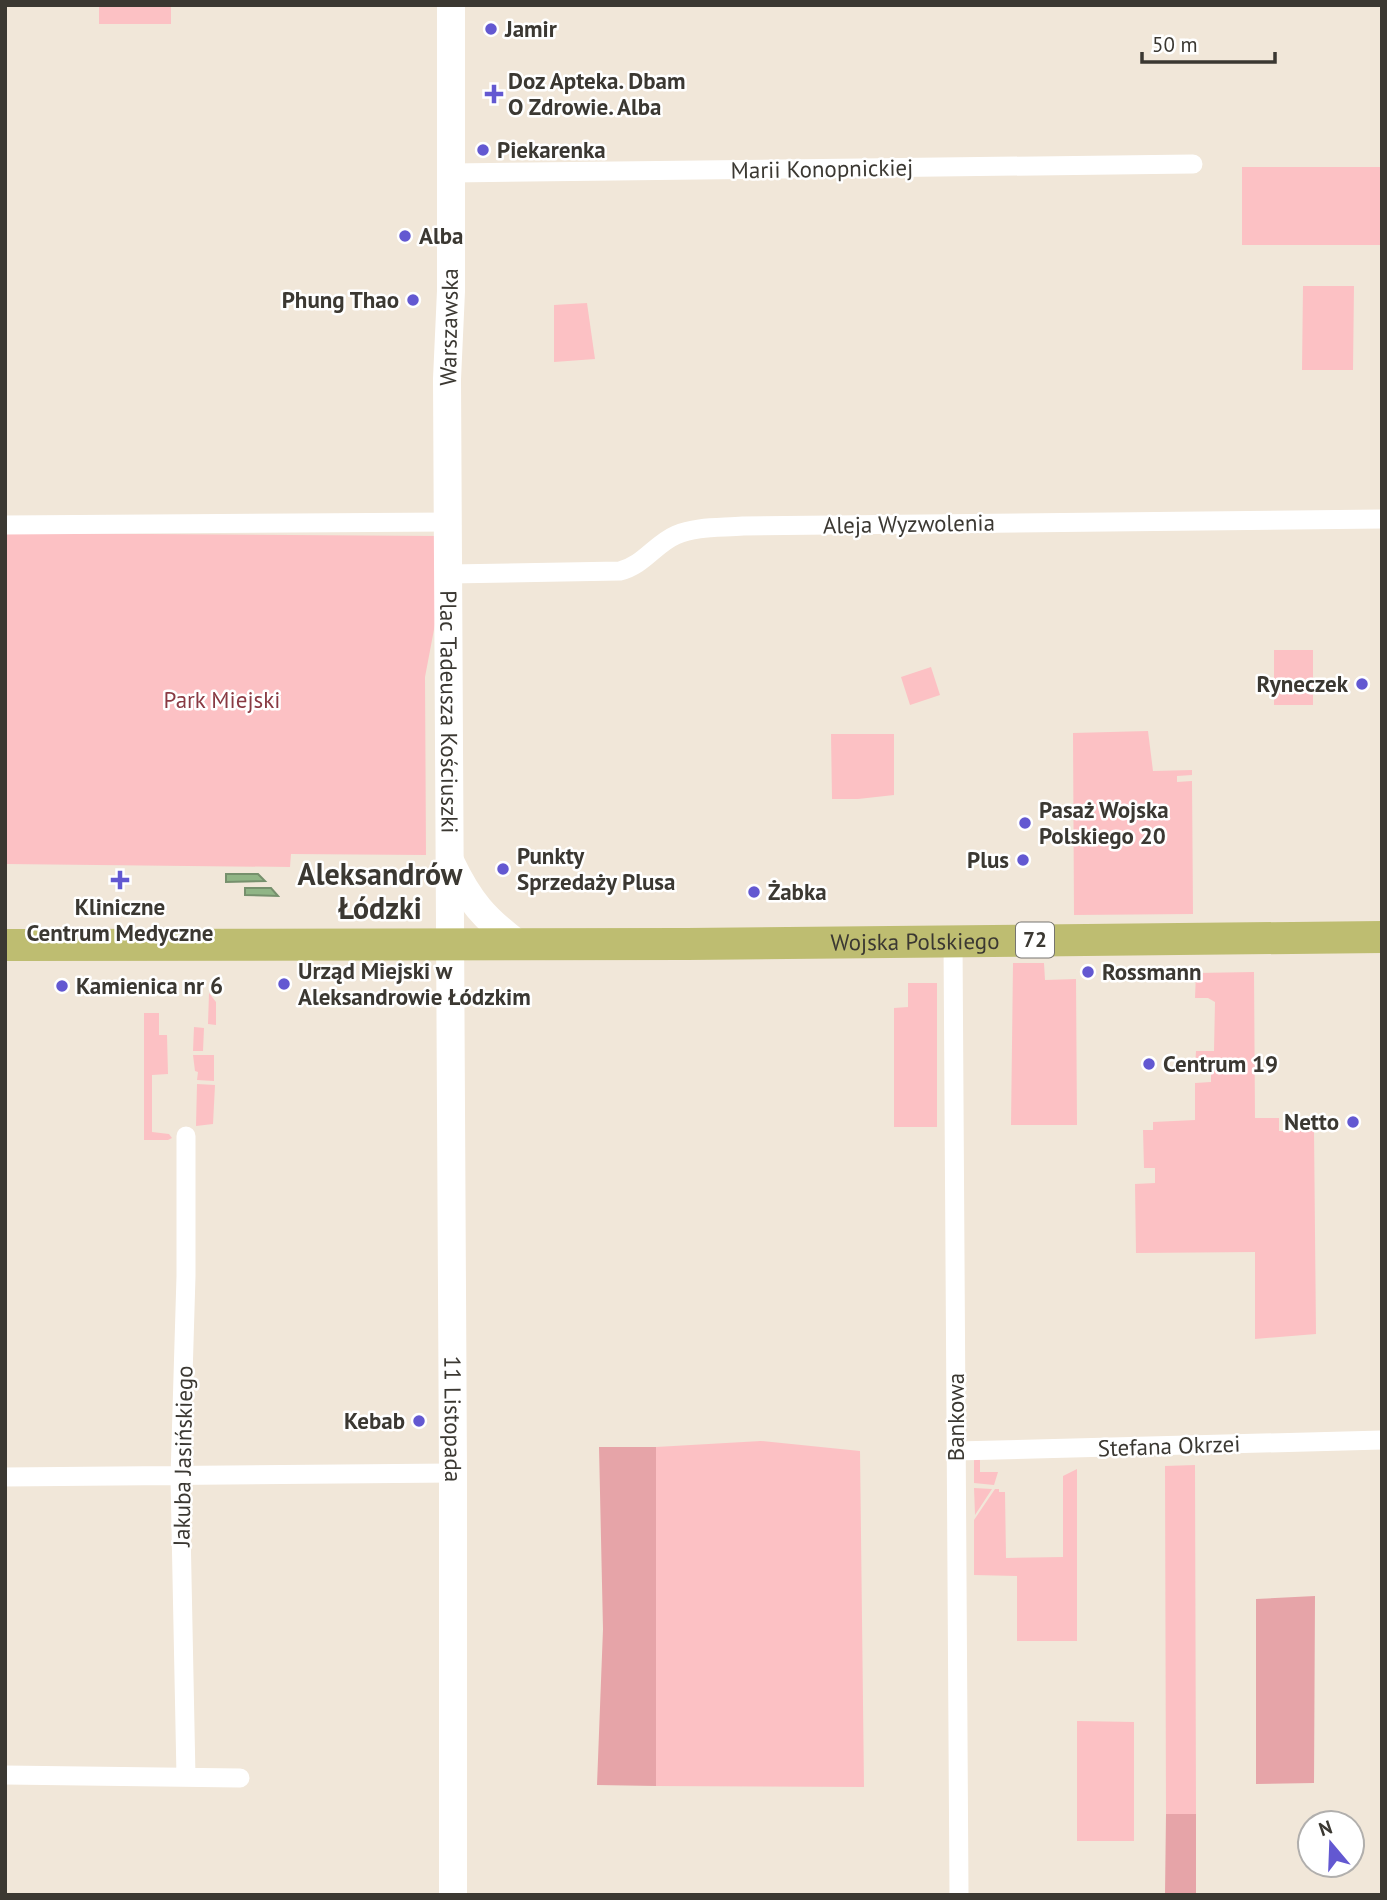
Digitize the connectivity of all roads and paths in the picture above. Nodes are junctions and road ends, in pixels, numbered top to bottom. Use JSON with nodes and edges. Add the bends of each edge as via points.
{"nodes":[{"id":1,"x":451,"y":5,"type":"edge"},
{"id":2,"x":1193,"y":164,"type":"dead end"},
{"id":3,"x":451,"y":173,"type":"junction"},
{"id":4,"x":1382,"y":519,"type":"edge"},
{"id":5,"x":449,"y":522,"type":"junction"},
{"id":6,"x":5,"y":525,"type":"edge"},
{"id":7,"x":449,"y":574,"type":"junction"},
{"id":8,"x":450,"y":860,"type":"junction"},
{"id":9,"x":1382,"y":937,"type":"edge"},
{"id":10,"x":953,"y":940,"type":"junction"},
{"id":11,"x":450,"y":944,"type":"junction"},
{"id":12,"x":519,"y":944,"type":"junction"},
{"id":13,"x":5,"y":945,"type":"edge"},
{"id":14,"x":186,"y":1136,"type":"dead end"},
{"id":15,"x":1382,"y":1440,"type":"edge"},
{"id":16,"x":956,"y":1451,"type":"junction"},
{"id":17,"x":453,"y":1473,"type":"junction"},
{"id":18,"x":5,"y":1477,"type":"edge"},
{"id":19,"x":180,"y":1477,"type":"junction"},
{"id":20,"x":5,"y":1775,"type":"edge"},
{"id":21,"x":186,"y":1777,"type":"junction"},
{"id":22,"x":240,"y":1778,"type":"dead end"},
{"id":23,"x":453,"y":1895,"type":"edge"},
{"id":24,"x":959,"y":1895,"type":"edge"}],
"edges":[{"from":1,"to":3,"type":"main road","name":"Warszawska"},
{"from":2,"to":3,"type":"street","name":"Marii Konopnickiej"},
{"from":3,"to":5,"type":"main road","name":"Warszawska"},
{"from":4,"to":7,"type":"street","name":"Aleja Wyzwolenia","via":[[743,526],[675,535],[638,564],[620,571]]},
{"from":5,"to":6,"type":"street"},
{"from":5,"to":7,"type":"main road","name":"Plac Tadeusza Kościuszki"},
{"from":7,"to":8,"type":"main road","name":"Plac Tadeusza Kościuszki"},
{"from":8,"to":11,"type":"main road","name":"Plac Tadeusza Kościuszki"},
{"from":8,"to":12,"type":"main road","via":[[483,915]]},
{"from":9,"to":10,"type":"main road","name":"Wojska Polskiego","number":"72"},
{"from":10,"to":12,"type":"main road","name":"Wojska Polskiego","number":"72"},
{"from":10,"to":16,"type":"street","name":"Bankowa"},
{"from":11,"to":12,"type":"main road","name":"Wojska Polskiego","number":"72"},
{"from":11,"to":13,"type":"main road","number":"72"},
{"from":11,"to":17,"type":"main road","name":"11 Listopada"},
{"from":14,"to":19,"type":"street","name":"Jakuba Jasińskiego"},
{"from":15,"to":16,"type":"street","name":"Stefana Okrzei"},
{"from":16,"to":24,"type":"street","name":"Bankowa"},
{"from":17,"to":19,"type":"street"},
{"from":17,"to":23,"type":"main road","name":"11 Listopada"},
{"from":18,"to":19,"type":"street"},
{"from":19,"to":21,"type":"street","name":"Jakuba Jasińskiego"},
{"from":20,"to":21,"type":"street"},
{"from":21,"to":22,"type":"street"}]}
